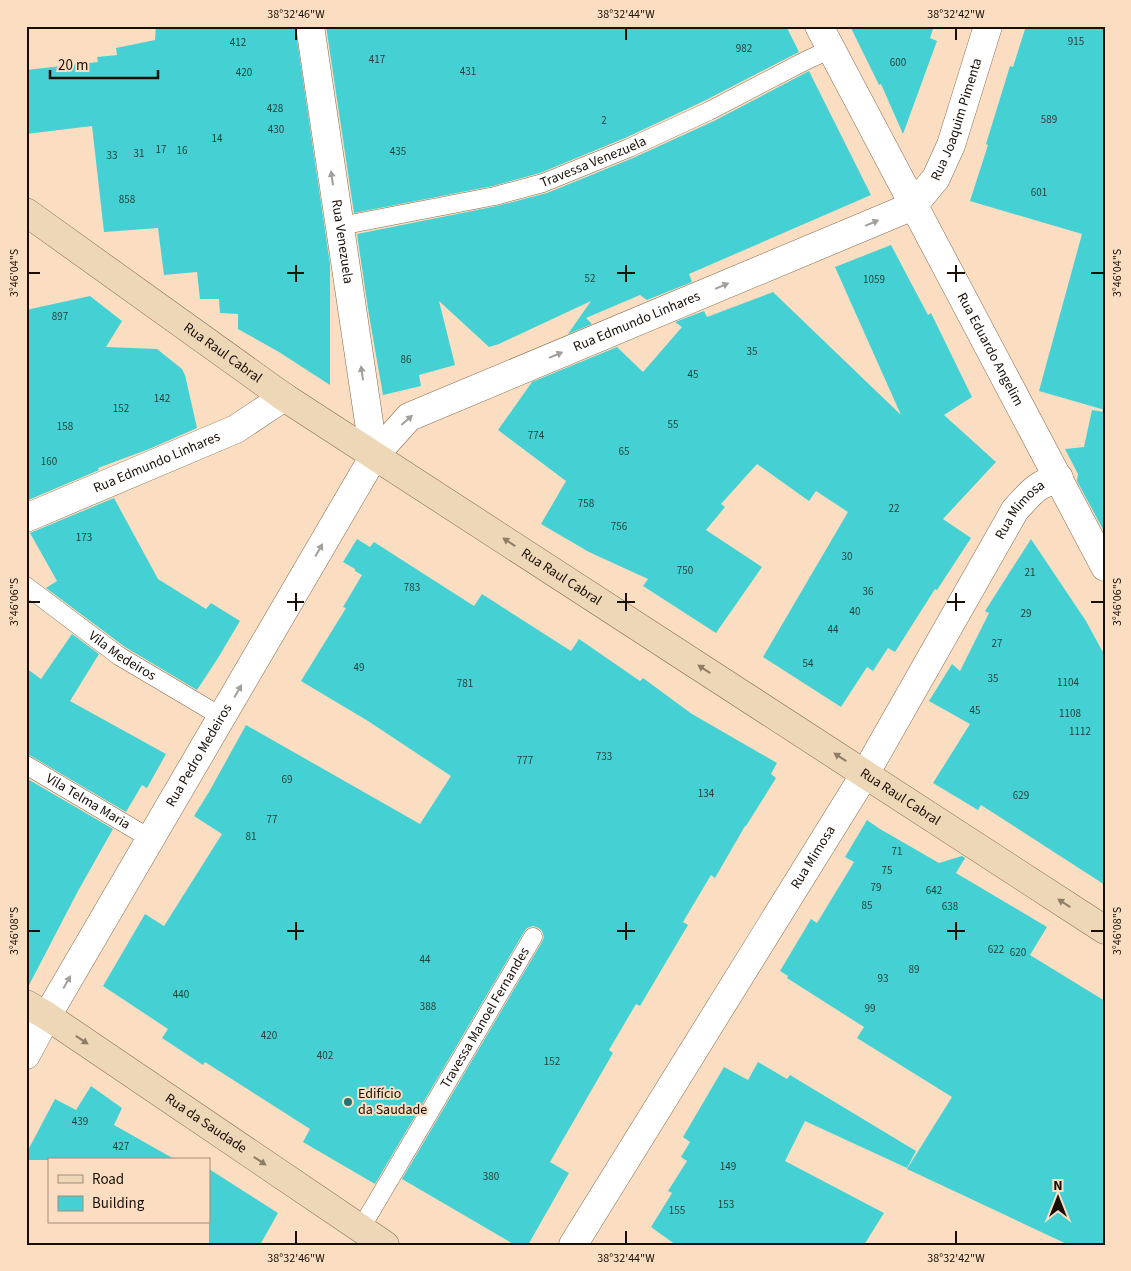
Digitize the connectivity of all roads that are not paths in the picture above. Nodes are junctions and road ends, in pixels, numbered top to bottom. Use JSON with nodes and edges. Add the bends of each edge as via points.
{"nodes":[{"id":1,"x":310,"y":26,"type":"edge"},
{"id":2,"x":988,"y":26,"type":"edge"},
{"id":3,"x":825,"y":38,"type":"edge"},
{"id":4,"x":913,"y":206,"type":"junction"},
{"id":5,"x":26,"y":212,"type":"edge"},
{"id":6,"x":340,"y":226,"type":"junction"},
{"id":7,"x":284,"y":397,"type":"junction"},
{"id":8,"x":374,"y":456,"type":"junction"},
{"id":9,"x":1059,"y":478,"type":"junction"},
{"id":10,"x":26,"y":518,"type":"edge"},
{"id":11,"x":1105,"y":567,"type":"edge"},
{"id":12,"x":26,"y":586,"type":"edge"},
{"id":13,"x":222,"y":717,"type":"junction"},
{"id":14,"x":26,"y":765,"type":"edge"},
{"id":15,"x":865,"y":774,"type":"junction"},
{"id":16,"x":151,"y":839,"type":"junction"},
{"id":17,"x":1105,"y":930,"type":"edge"},
{"id":18,"x":534,"y":937,"type":"dead end"},
{"id":19,"x":36,"y":1010,"type":"edge"},
{"id":20,"x":26,"y":1055,"type":"edge"},
{"id":21,"x":360,"y":1228,"type":"junction"},
{"id":22,"x":385,"y":1245,"type":"edge"},
{"id":23,"x":573,"y":1245,"type":"edge"}],
"edges":[{"from":6,"to":1,"type":"street","name":"Rua Venezuela","one_way":true},
{"from":2,"to":4,"type":"street","name":"Rua Joaquim Pimenta","via":[[951,145],[936,178]]},
{"from":3,"to":4,"type":"street","name":"Rua Eduardo Angelim"},
{"from":3,"to":6,"type":"lane","name":"Travessa Venezuela","via":[[805,61],[709,111],[629,148],[543,182],[495,196]]},
{"from":8,"to":4,"type":"street","name":"Rua Edmundo Linhares","one_way":true,"via":[[409,417]]},
{"from":4,"to":9,"type":"street","name":"Rua Eduardo Angelim"},
{"from":5,"to":7,"type":"main road","name":"Rua Raul Cabral"},
{"from":8,"to":6,"type":"street","name":"Rua Venezuela","one_way":true},
{"from":7,"to":8,"type":"main road","name":"Rua Raul Cabral"},
{"from":7,"to":10,"type":"street","name":"Rua Edmundo Linhares","via":[[236,429]]},
{"from":13,"to":8,"type":"street","name":"Rua Pedro Medeiros","one_way":true},
{"from":15,"to":8,"type":"main road","name":"Rua Raul Cabral","one_way":true},
{"from":9,"to":11,"type":"street","name":"Rua Eduardo Angelim"},
{"from":9,"to":15,"type":"street","name":"Rua Mimosa","via":[[1036,488],[1015,510]]},
{"from":12,"to":13,"type":"lane","name":"Vila Medeiros","via":[[119,656]]},
{"from":13,"to":16,"type":"street","name":"Rua Pedro Medeiros"},
{"from":14,"to":16,"type":"lane","name":"Vila Telma Maria"},
{"from":17,"to":15,"type":"main road","name":"Rua Raul Cabral","one_way":true},
{"from":15,"to":23,"type":"street","name":"Rua Mimosa"},
{"from":19,"to":16,"type":"street","name":"Rua Pedro Medeiros","one_way":true},
{"from":18,"to":21,"type":"lane","name":"Travessa Manoel Fernandes"},
{"from":19,"to":20,"type":"street","name":"Rua Pedro Medeiros"},
{"from":19,"to":21,"type":"main road","name":"Rua da Saudade","one_way":true},
{"from":21,"to":22,"type":"main road","name":"Rua da Saudade"}]}
